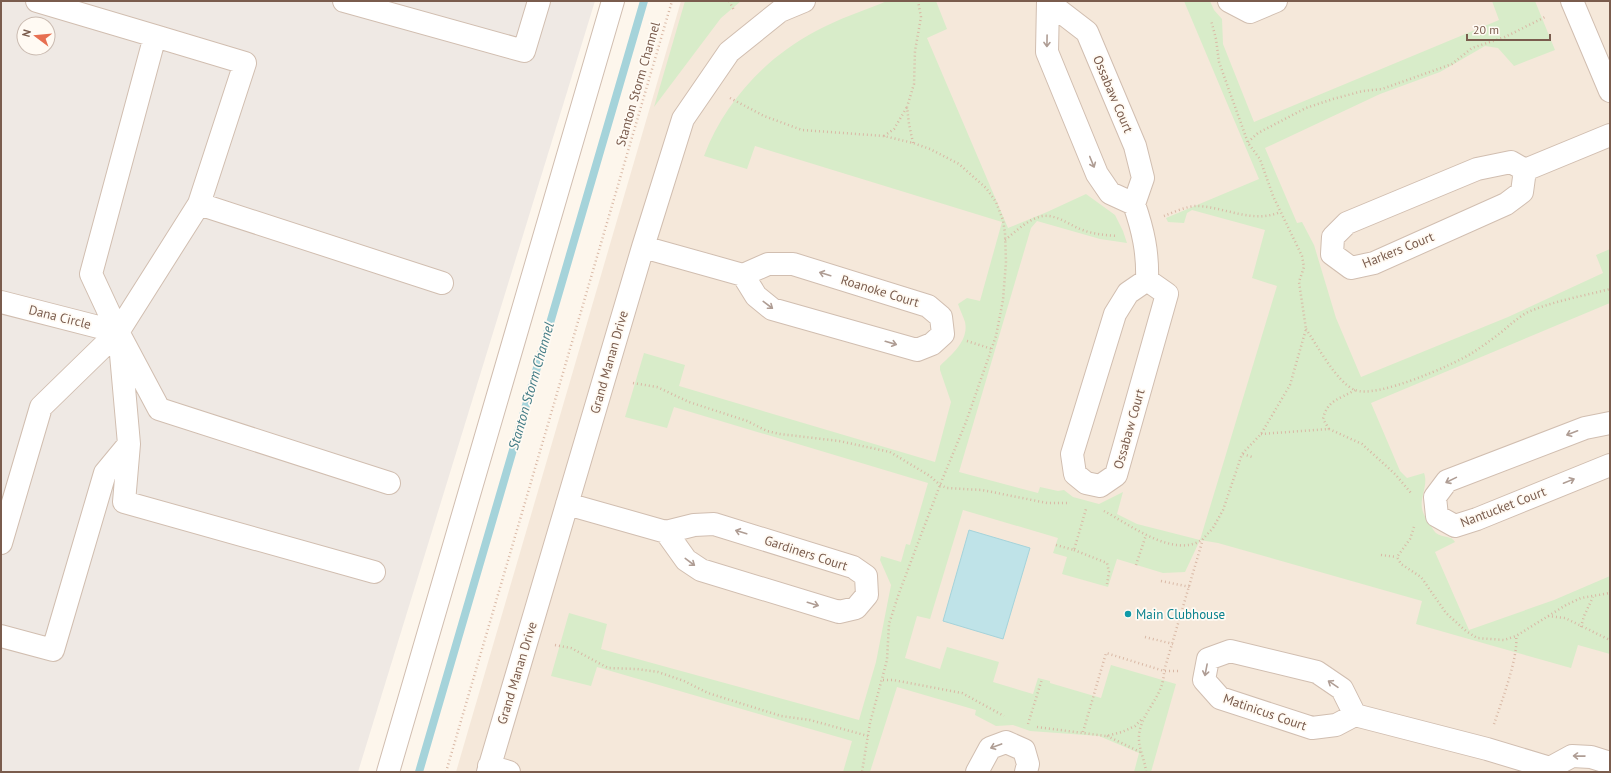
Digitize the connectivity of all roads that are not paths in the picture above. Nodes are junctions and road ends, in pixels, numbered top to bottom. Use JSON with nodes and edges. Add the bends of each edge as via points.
{"nodes":[{"id":1,"x":37,"y":1,"type":"edge"},
{"id":2,"x":344,"y":1,"type":"edge"},
{"id":3,"x":539,"y":1,"type":"edge"},
{"id":4,"x":613,"y":1,"type":"edge"},
{"id":5,"x":804,"y":1,"type":"edge"},
{"id":6,"x":1048,"y":1,"type":"edge"},
{"id":7,"x":1229,"y":1,"type":"edge"},
{"id":8,"x":1276,"y":1,"type":"edge"},
{"id":9,"x":1572,"y":1,"type":"edge"},
{"id":10,"x":372,"y":5,"type":"edge"},
{"id":11,"x":778,"y":6,"type":"edge"},
{"id":12,"x":155,"y":36,"type":"junction"},
{"id":13,"x":1610,"y":91,"type":"edge"},
{"id":14,"x":1610,"y":135,"type":"edge"},
{"id":15,"x":1525,"y":170,"type":"junction"},
{"id":16,"x":199,"y":204,"type":"junction"},
{"id":17,"x":1134,"y":204,"type":"junction"},
{"id":18,"x":643,"y":247,"type":"junction"},
{"id":19,"x":743,"y":275,"type":"junction"},
{"id":20,"x":1147,"y":280,"type":"junction"},
{"id":21,"x":442,"y":283,"type":"dead end"},
{"id":22,"x":1,"y":302,"type":"edge"},
{"id":23,"x":118,"y":332,"type":"junction"},
{"id":24,"x":1610,"y":423,"type":"edge"},
{"id":25,"x":130,"y":444,"type":"junction"},
{"id":26,"x":1610,"y":465,"type":"edge"},
{"id":27,"x":389,"y":483,"type":"dead end"},
{"id":28,"x":567,"y":504,"type":"junction"},
{"id":29,"x":666,"y":532,"type":"junction"},
{"id":30,"x":1,"y":543,"type":"edge"},
{"id":31,"x":374,"y":572,"type":"dead end"},
{"id":32,"x":1,"y":636,"type":"edge"},
{"id":33,"x":1355,"y":715,"type":"junction"},
{"id":34,"x":1610,"y":762,"type":"edge"},
{"id":35,"x":495,"y":770,"type":"edge"},
{"id":36,"x":1551,"y":770,"type":"edge"},
{"id":37,"x":388,"y":772,"type":"edge"},
{"id":38,"x":977,"y":772,"type":"edge"},
{"id":39,"x":1026,"y":772,"type":"edge"}],
"edges":[{"from":1,"to":12,"type":"street"},
{"from":2,"to":10,"type":"street"},
{"from":3,"to":10,"type":"street","via":[[524,51]]},
{"from":4,"to":37,"type":"street"},
{"from":5,"to":11,"type":"street","name":"Grand Manan Drive"},
{"from":6,"to":17,"type":"street","name":"Ossabaw Court","one_way":true,"via":[[1047,52],[1097,174],[1110,193]]},
{"from":6,"to":17,"type":"street","name":"Ossabaw Court","via":[[1087,32],[1135,146],[1143,178]]},
{"from":7,"to":8,"type":"street","via":[[1250,12]]},
{"from":9,"to":13,"type":"street"},
{"from":11,"to":18,"type":"street","name":"Grand Manan Drive","via":[[729,52],[683,119]]},
{"from":12,"to":16,"type":"street","via":[[245,63]]},
{"from":12,"to":23,"type":"street","via":[[91,274]]},
{"from":14,"to":15,"type":"street"},
{"from":15,"to":15,"type":"street","name":"Harkers Court","via":[[1511,162],[1477,169],[1347,223],[1333,238],[1332,254],[1350,268],[1374,263],[1506,204],[1522,192]]},
{"from":16,"to":21,"type":"street"},
{"from":16,"to":23,"type":"street"},
{"from":17,"to":20,"type":"street","via":[[1142,227],[1148,260]]},
{"from":18,"to":19,"type":"street"},
{"from":18,"to":28,"type":"street","name":"Grand Manan Drive"},
{"from":19,"to":19,"type":"street","name":"Roanoke Court","one_way":true,"via":[[756,296],[772,309],[917,350],[932,344],[943,334],[941,317],[928,306],[793,264],[768,264]]},
{"from":20,"to":20,"type":"street","name":"Ossabaw Court","via":[[1128,293],[1115,314],[1074,447],[1072,454],[1075,474],[1086,483],[1100,486],[1116,475],[1167,294]]},
{"from":22,"to":23,"type":"street","name":"Dana Circle"},
{"from":23,"to":25,"type":"street"},
{"from":23,"to":27,"type":"street","via":[[159,409]]},
{"from":23,"to":30,"type":"street","via":[[41,407]]},
{"from":24,"to":26,"type":"street","name":"Nantucket Court","one_way":true,"via":[[1585,428],[1447,481],[1435,497],[1437,516],[1455,526]]},
{"from":25,"to":31,"type":"street","via":[[124,502]]},
{"from":25,"to":32,"type":"street","via":[[105,473],[53,650]]},
{"from":28,"to":29,"type":"street","name":"Gardiners Court"},
{"from":28,"to":35,"type":"street","name":"Grand Manan Drive"},
{"from":29,"to":29,"type":"street","name":"Gardiners Court","one_way":true,"via":[[686,560],[701,570],[838,612],[856,608],[867,595],[866,576],[853,567],[714,524],[694,525]]},
{"from":33,"to":33,"type":"street","name":"Matinicus Court","one_way":true,"via":[[1342,689],[1317,672],[1230,651],[1208,659],[1204,680],[1220,698],[1312,728],[1336,725]]},
{"from":33,"to":36,"type":"street","via":[[1487,749]]},
{"from":34,"to":36,"type":"street","one_way":true,"via":[[1572,756]]},
{"from":39,"to":38,"type":"street","one_way":true,"via":[[1028,764],[1024,750],[1006,742],[990,748]]}]}
